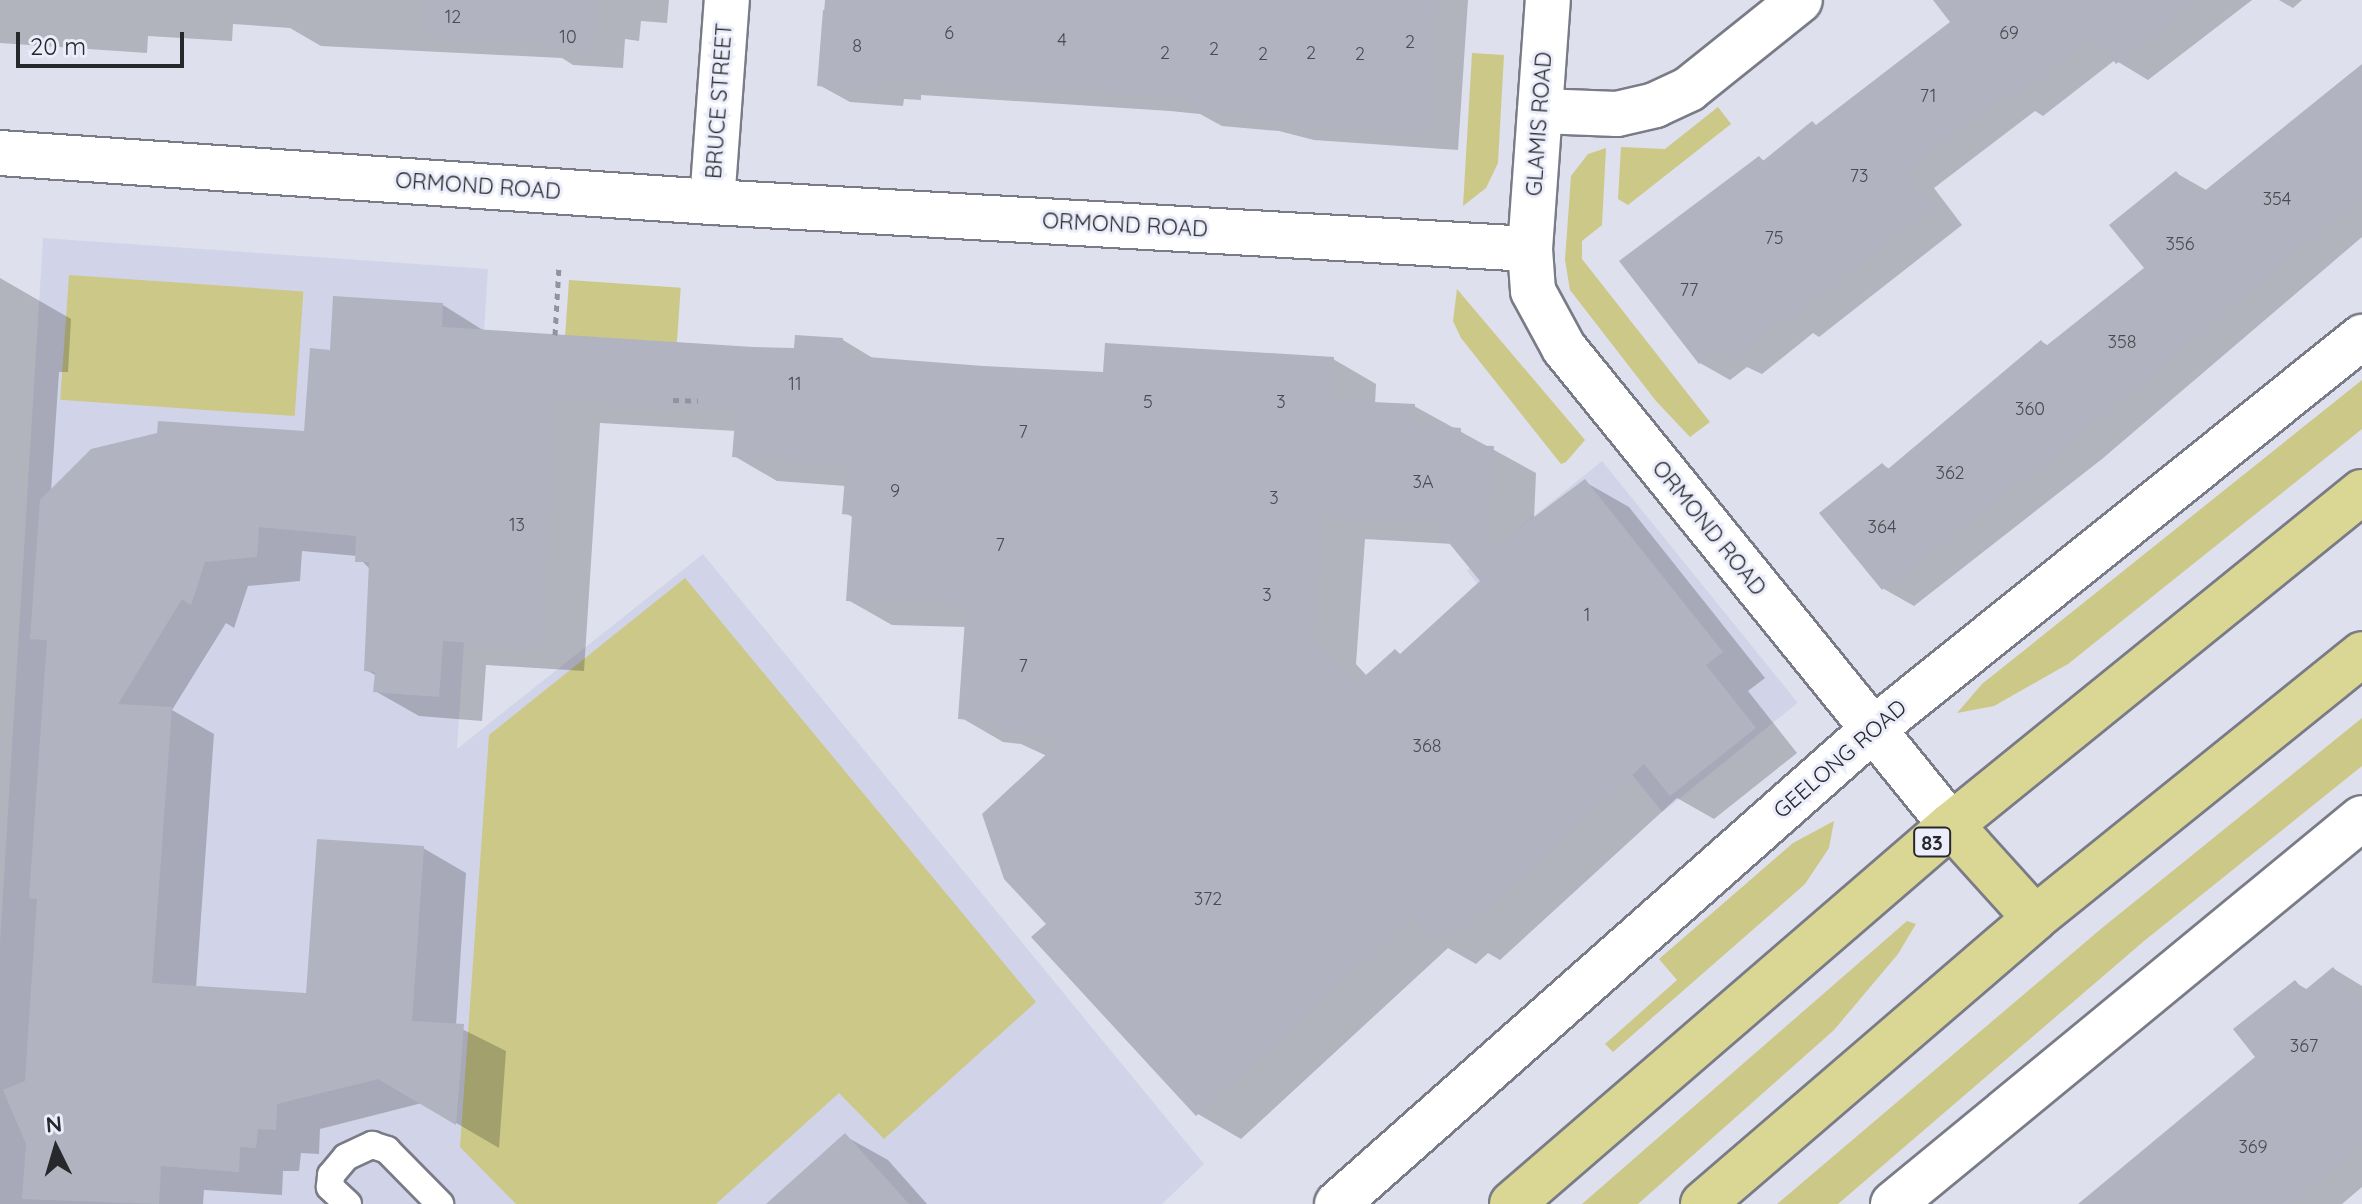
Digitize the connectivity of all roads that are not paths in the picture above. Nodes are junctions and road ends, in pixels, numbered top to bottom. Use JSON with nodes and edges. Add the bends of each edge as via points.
{"nodes":[{"id":1,"x":727,"y":0,"type":"edge"},
{"id":2,"x":1548,"y":0,"type":"edge"},
{"id":3,"x":1800,"y":0,"type":"edge"},
{"id":4,"x":1540,"y":111,"type":"junction"},
{"id":5,"x":0,"y":153,"type":"edge"},
{"id":6,"x":712,"y":202,"type":"junction"},
{"id":7,"x":1530,"y":249,"type":"junction"},
{"id":8,"x":2362,"y":337,"type":"edge"},
{"id":9,"x":2362,"y":492,"type":"edge"},
{"id":10,"x":2362,"y":654,"type":"edge"},
{"id":11,"x":1871,"y":731,"type":"junction"},
{"id":12,"x":1951,"y":825,"type":"junction"},
{"id":13,"x":2355,"y":838,"type":"edge"},
{"id":14,"x":2035,"y":918,"type":"junction"},
{"id":15,"x":348,"y":1204,"type":"edge"},
{"id":16,"x":440,"y":1204,"type":"edge"},
{"id":17,"x":1337,"y":1204,"type":"edge"},
{"id":18,"x":1512,"y":1204,"type":"edge"},
{"id":19,"x":1703,"y":1204,"type":"edge"},
{"id":20,"x":1893,"y":1204,"type":"edge"}],
"edges":[{"from":1,"to":6,"type":"street","name":"BRUCE STREET"},
{"from":2,"to":4,"type":"street","name":"GLAMIS ROAD"},
{"from":3,"to":4,"type":"street","via":[[1689,89],[1655,105],[1617,114]]},
{"from":4,"to":7,"type":"street","name":"GLAMIS ROAD"},
{"from":5,"to":6,"type":"street","name":"ORMOND ROAD"},
{"from":6,"to":7,"type":"street","name":"ORMOND ROAD"},
{"from":7,"to":11,"type":"street","name":"ORMOND ROAD","via":[[1533,291],[1558,339]]},
{"from":8,"to":11,"type":"street","name":"GEELONG ROAD"},
{"from":9,"to":12,"type":"highway","number":"83"},
{"from":10,"to":14,"type":"highway"},
{"from":11,"to":12,"type":"street","name":"ORMOND ROAD"},
{"from":11,"to":17,"type":"street","name":"GEELONG ROAD"},
{"from":12,"to":14,"type":"highway"},
{"from":12,"to":18,"type":"highway","number":"83"},
{"from":13,"to":20,"type":"street"},
{"from":14,"to":19,"type":"highway"},
{"from":15,"to":16,"type":"lane","via":[[330,1187],[331,1175],[346,1157],[372,1145],[387,1150]]}]}
